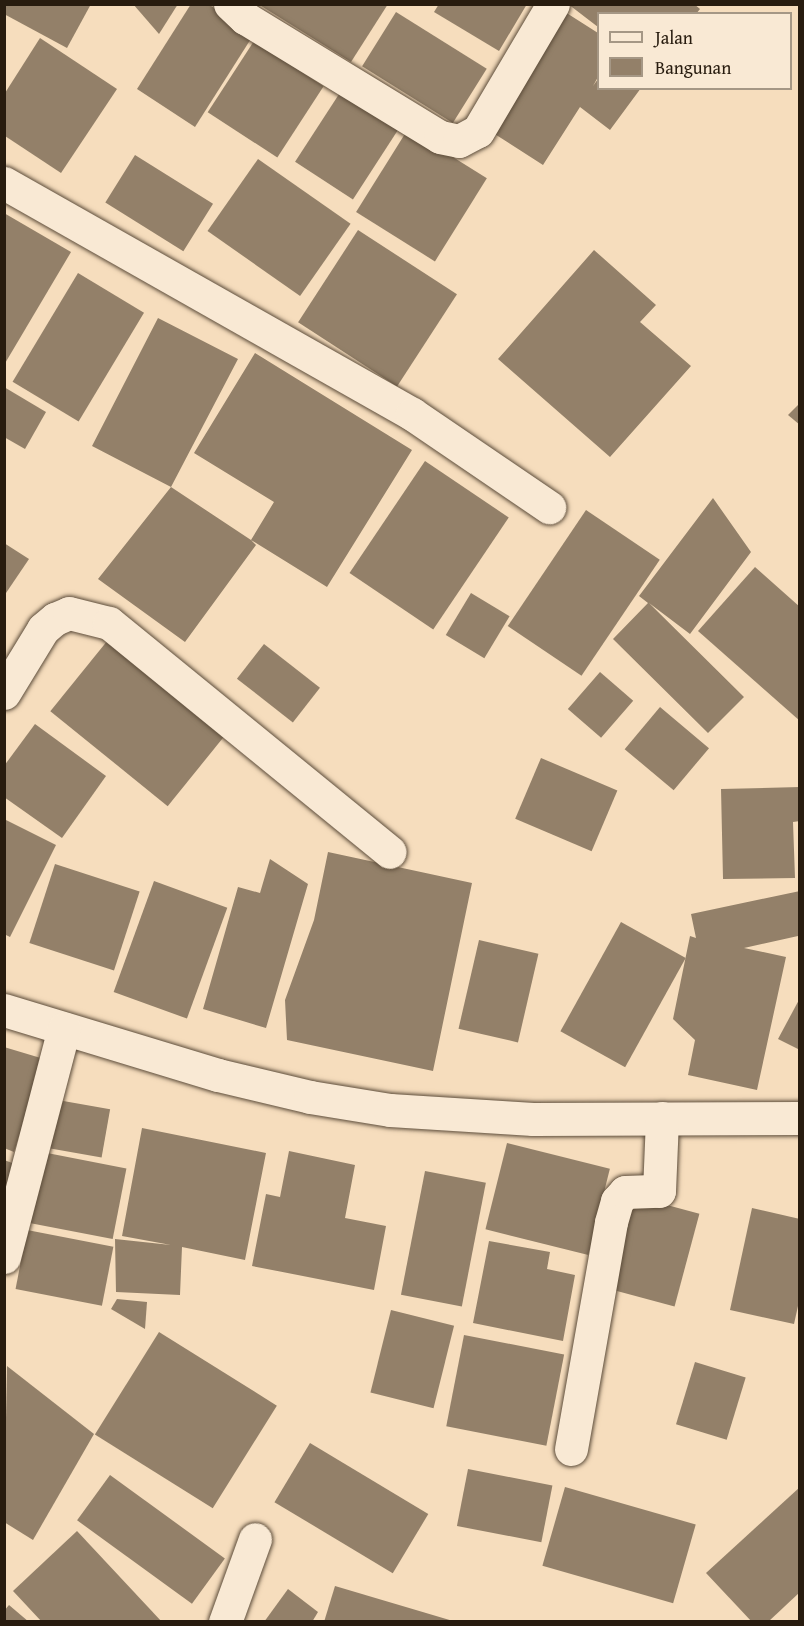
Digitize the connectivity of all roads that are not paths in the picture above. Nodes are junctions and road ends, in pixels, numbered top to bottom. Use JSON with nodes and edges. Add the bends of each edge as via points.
{"nodes":[{"id":1,"x":230,"y":4,"type":"edge"},
{"id":2,"x":554,"y":4,"type":"edge"},
{"id":3,"x":4,"y":183,"type":"edge"},
{"id":4,"x":549,"y":507,"type":"dead end"},
{"id":5,"x":4,"y":693,"type":"edge"},
{"id":6,"x":390,"y":852,"type":"dead end"},
{"id":7,"x":4,"y":1010,"type":"edge"},
{"id":8,"x":64,"y":1029,"type":"junction"},
{"id":9,"x":662,"y":1118,"type":"junction"},
{"id":10,"x":800,"y":1118,"type":"edge"},
{"id":11,"x":4,"y":1257,"type":"edge"},
{"id":12,"x":571,"y":1449,"type":"dead end"},
{"id":13,"x":255,"y":1539,"type":"dead end"},
{"id":14,"x":225,"y":1622,"type":"edge"}],
"edges":[{"from":1,"to":2,"type":"street","via":[[245,18],[440,136],[459,141],[478,131]]},
{"from":3,"to":4,"type":"street","via":[[412,414]]},
{"from":5,"to":6,"type":"street","via":[[43,629],[55,619],[69,613],[108,623]]},
{"from":7,"to":8,"type":"street"},
{"from":8,"to":9,"type":"street","via":[[218,1075],[309,1097],[390,1110],[533,1119]]},
{"from":8,"to":11,"type":"street"},
{"from":9,"to":10,"type":"street"},
{"from":9,"to":12,"type":"street","via":[[659,1191],[625,1192],[617,1201],[611,1222]]},
{"from":13,"to":14,"type":"street"}]}
